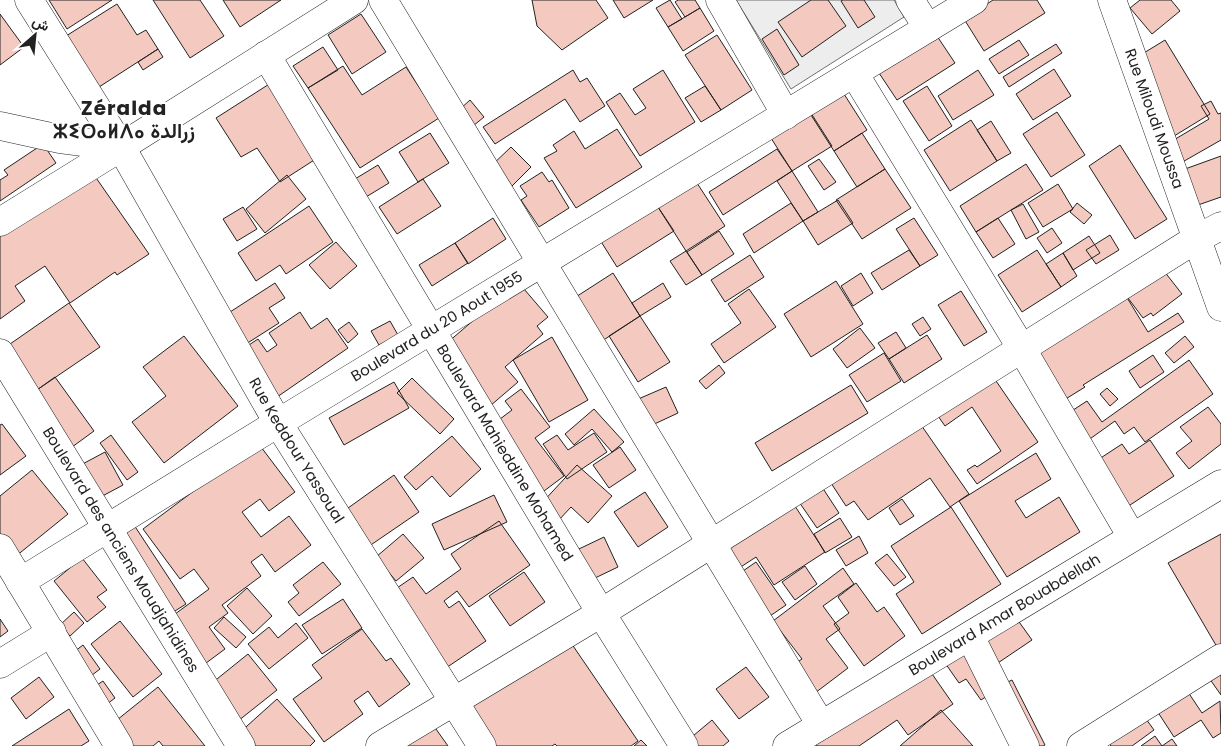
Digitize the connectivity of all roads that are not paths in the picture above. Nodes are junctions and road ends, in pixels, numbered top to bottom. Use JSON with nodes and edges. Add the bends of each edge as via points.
{"nodes":[{"id":1,"x":29,"y":0,"type":"edge"},
{"id":2,"x":354,"y":0,"type":"edge"},
{"id":3,"x":383,"y":0,"type":"edge"},
{"id":4,"x":720,"y":0,"type":"edge"},
{"id":5,"x":910,"y":0,"type":"edge"},
{"id":6,"x":974,"y":0,"type":"edge"},
{"id":7,"x":1112,"y":0,"type":"edge"},
{"id":8,"x":928,"y":28,"type":"junction"},
{"id":9,"x":266,"y":55,"type":"junction"},
{"id":10,"x":854,"y":73,"type":"junction"},
{"id":11,"x":786,"y":115,"type":"junction"},
{"id":12,"x":0,"y":126,"type":"edge"},
{"id":13,"x":121,"y":147,"type":"junction"},
{"id":14,"x":0,"y":222,"type":"edge"},
{"id":15,"x":1221,"y":226,"type":"edge"},
{"id":16,"x":1196,"y":239,"type":"junction"},
{"id":17,"x":542,"y":264,"type":"junction"},
{"id":18,"x":1221,"y":307,"type":"edge"},
{"id":19,"x":431,"y":330,"type":"junction"},
{"id":20,"x":1022,"y":349,"type":"junction"},
{"id":21,"x":0,"y":353,"type":"edge"},
{"id":22,"x":278,"y":423,"type":"junction"},
{"id":23,"x":1221,"y":484,"type":"edge"},
{"id":24,"x":108,"y":528,"type":"junction"},
{"id":25,"x":1132,"y":537,"type":"junction"},
{"id":26,"x":711,"y":544,"type":"junction"},
{"id":27,"x":0,"y":548,"type":"edge"},
{"id":28,"x":20,"y":582,"type":"junction"},
{"id":29,"x":601,"y":613,"type":"junction"},
{"id":30,"x":52,"y":632,"type":"junction"},
{"id":31,"x":970,"y":636,"type":"junction"},
{"id":32,"x":1221,"y":658,"type":"edge"},
{"id":33,"x":0,"y":664,"type":"edge"},
{"id":34,"x":454,"y":701,"type":"junction"},
{"id":35,"x":821,"y":725,"type":"junction"},
{"id":36,"x":110,"y":743,"type":"edge"},
{"id":37,"x":241,"y":746,"type":"edge"},
{"id":38,"x":380,"y":746,"type":"edge"},
{"id":39,"x":482,"y":746,"type":"edge"},
{"id":40,"x":684,"y":746,"type":"edge"},
{"id":41,"x":787,"y":746,"type":"edge"},
{"id":42,"x":1025,"y":746,"type":"edge"},
{"id":43,"x":1081,"y":746,"type":"edge"}],
"edges":[{"from":1,"to":13,"type":"street","name":"Rue Keddour Yassoual"},
{"from":2,"to":9,"type":"street"},
{"from":3,"to":17,"type":"street"},
{"from":4,"to":11,"type":"street"},
{"from":5,"to":8,"type":"street"},
{"from":6,"to":8,"type":"street","name":"Boulevard du 20 Aout 1955"},
{"from":7,"to":16,"type":"street","name":"Rue Miloudi Moussa"},
{"from":8,"to":10,"type":"street","name":"Boulevard du 20 Aout 1955"},
{"from":9,"to":13,"type":"street"},
{"from":9,"to":19,"type":"street","name":"Boulevard Mahieddine Mohamed"},
{"from":10,"to":11,"type":"street","name":"Boulevard du 20 Aout 1955"},
{"from":10,"to":20,"type":"street"},
{"from":11,"to":17,"type":"street","name":"Boulevard du 20 Aout 1955"},
{"from":12,"to":13,"type":"street","via":[[60,139]]},
{"from":13,"to":14,"type":"street"},
{"from":13,"to":22,"type":"street","name":"Rue Keddour Yassoual"},
{"from":15,"to":16,"type":"street"},
{"from":16,"to":18,"type":"street","name":"Rue Miloudi Moussa"},
{"from":16,"to":20,"type":"street"},
{"from":17,"to":19,"type":"street","name":"Boulevard du 20 Aout 1955"},
{"from":17,"to":26,"type":"street"},
{"from":19,"to":22,"type":"street","name":"Boulevard du 20 Aout 1955"},
{"from":19,"to":29,"type":"street","name":"Boulevard Mahieddine Mohamed"},
{"from":20,"to":25,"type":"street"},
{"from":20,"to":26,"type":"street"},
{"from":21,"to":24,"type":"street","name":"Boulevard des anciens Moudjahidines"},
{"from":22,"to":24,"type":"street","name":"Boulevard du 20 Aout 1955"},
{"from":22,"to":34,"type":"street","name":"Rue Keddour Yassoual"},
{"from":23,"to":25,"type":"street","name":"Boulevard Amar Bouabdellah"},
{"from":24,"to":28,"type":"street","name":"Boulevard du 20 Aout 1955"},
{"from":24,"to":37,"type":"street","name":"Boulevard des anciens Moudjahidines"},
{"from":25,"to":31,"type":"street","name":"Boulevard Amar Bouabdellah"},
{"from":26,"to":29,"type":"street"},
{"from":26,"to":35,"type":"street"},
{"from":27,"to":28,"type":"street"},
{"from":28,"to":30,"type":"street"},
{"from":29,"to":34,"type":"street"},
{"from":29,"to":40,"type":"street","name":"Boulevard Mahieddine Mohamed"},
{"from":30,"to":33,"type":"street"},
{"from":30,"to":36,"type":"street"},
{"from":31,"to":35,"type":"street","name":"Boulevard Amar Bouabdellah"},
{"from":31,"to":42,"type":"street"},
{"from":32,"to":43,"type":"street"},
{"from":34,"to":38,"type":"street"},
{"from":34,"to":39,"type":"street","name":"Rue Keddour Yassoual"},
{"from":35,"to":41,"type":"street","name":"Boulevard Amar Bouabdellah"}]}
